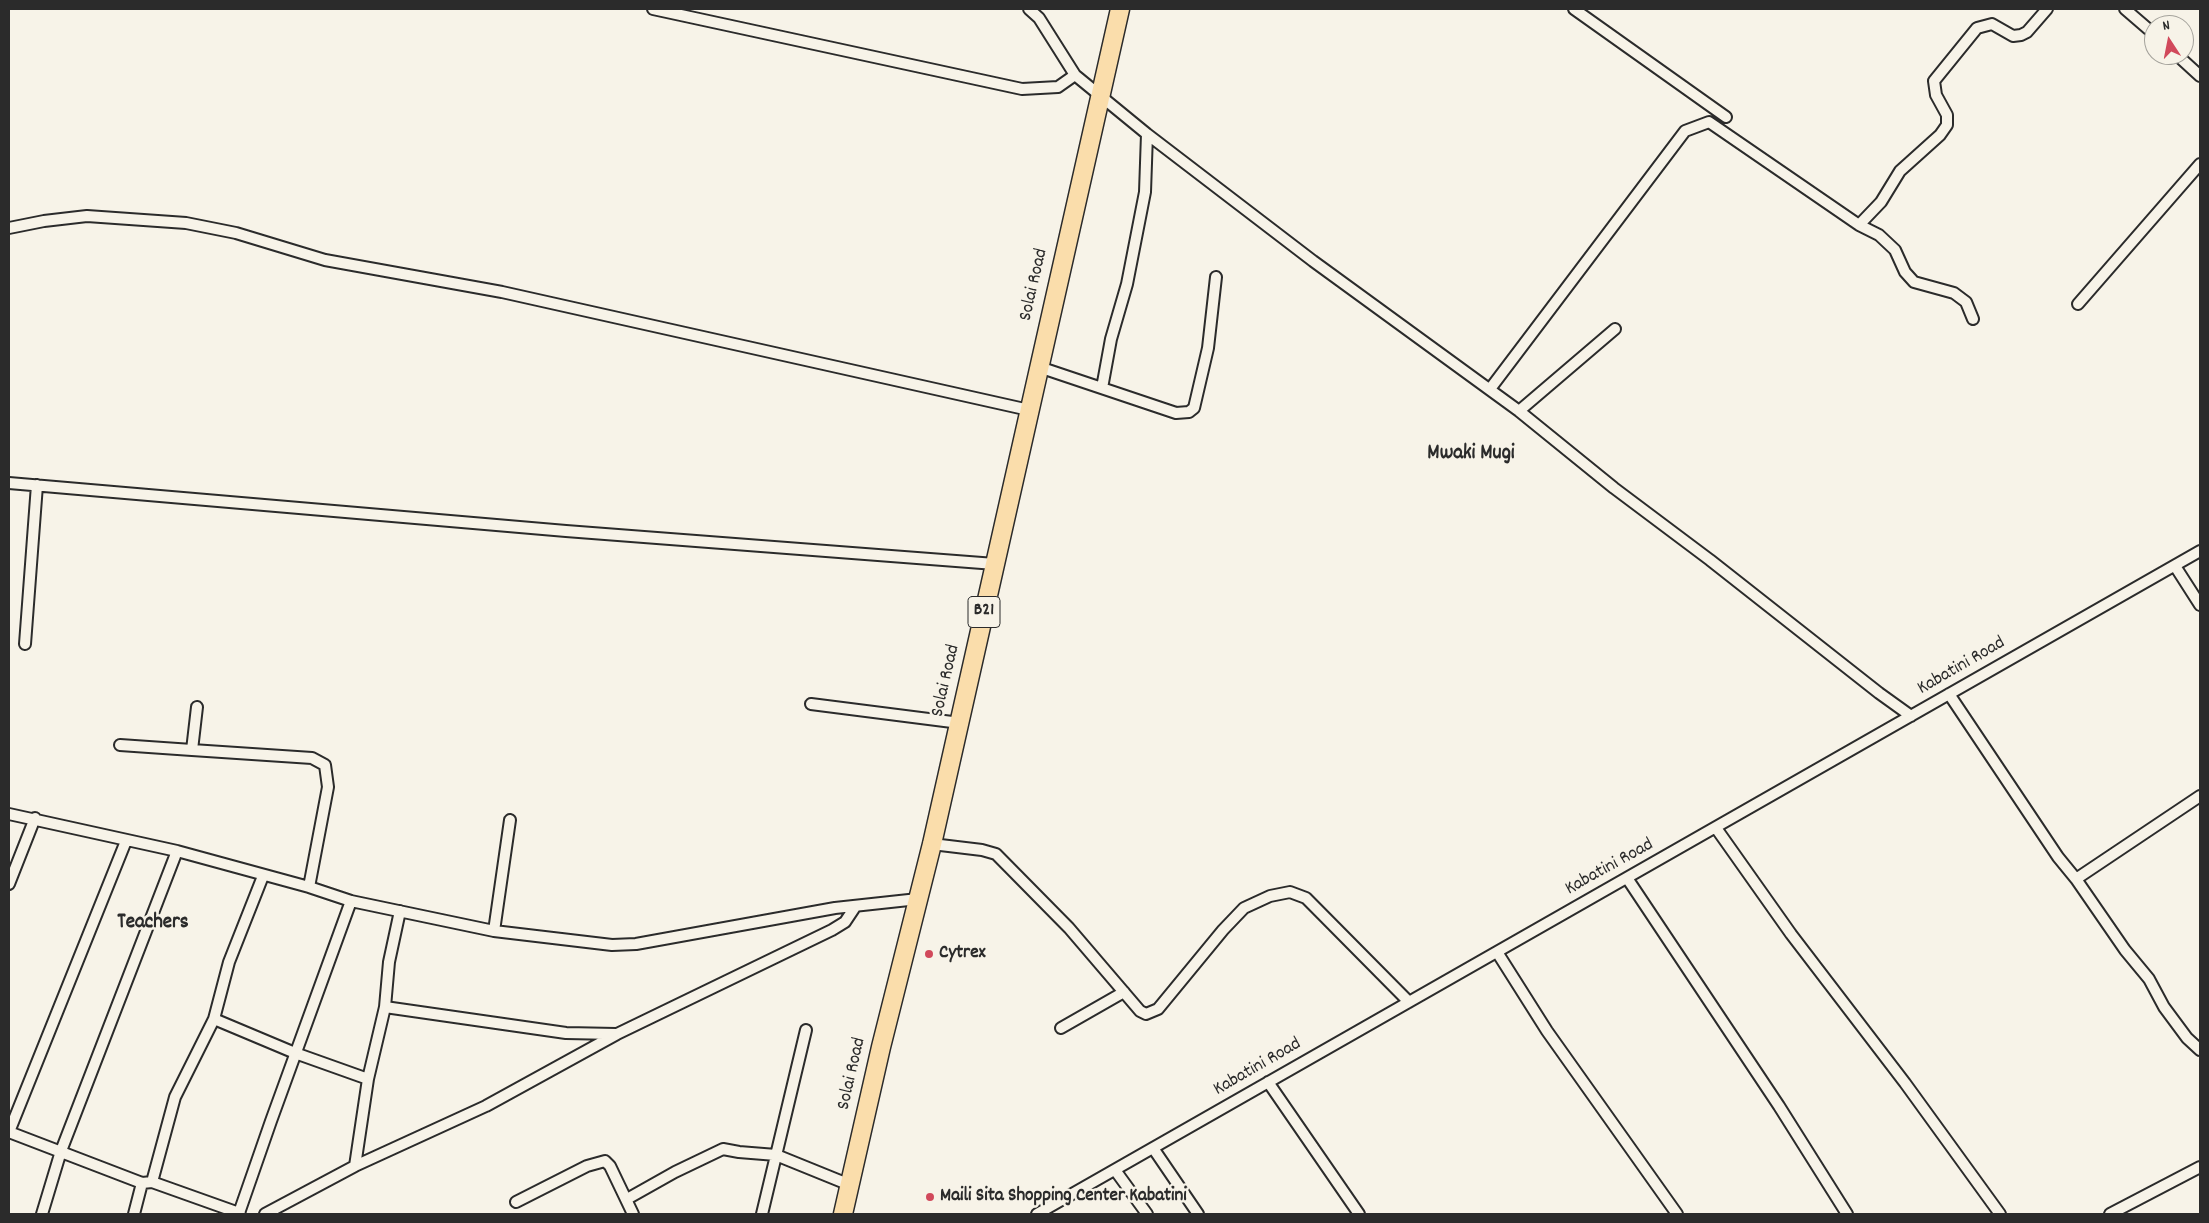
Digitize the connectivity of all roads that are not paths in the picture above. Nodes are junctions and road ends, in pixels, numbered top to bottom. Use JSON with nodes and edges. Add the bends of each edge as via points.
{"nodes":[{"id":1,"x":653,"y":9,"type":"edge"},
{"id":2,"x":1028,"y":9,"type":"edge"},
{"id":3,"x":1120,"y":9,"type":"edge"},
{"id":4,"x":1574,"y":9,"type":"edge"},
{"id":5,"x":2048,"y":9,"type":"edge"},
{"id":6,"x":2125,"y":9,"type":"edge"},
{"id":7,"x":2144,"y":25,"type":"edge"},
{"id":8,"x":2188,"y":65,"type":"edge"},
{"id":9,"x":1075,"y":75,"type":"junction"},
{"id":10,"x":2200,"y":76,"type":"edge"},
{"id":11,"x":1100,"y":96,"type":"junction"},
{"id":12,"x":1726,"y":117,"type":"dead end"},
{"id":13,"x":1147,"y":134,"type":"junction"},
{"id":14,"x":2200,"y":164,"type":"edge"},
{"id":15,"x":1859,"y":225,"type":"junction"},
{"id":16,"x":9,"y":228,"type":"edge"},
{"id":17,"x":1216,"y":277,"type":"dead end"},
{"id":18,"x":2078,"y":304,"type":"dead end"},
{"id":19,"x":1973,"y":319,"type":"dead end"},
{"id":20,"x":1615,"y":329,"type":"dead end"},
{"id":21,"x":1039,"y":367,"type":"junction"},
{"id":22,"x":1102,"y":388,"type":"junction"},
{"id":23,"x":1490,"y":389,"type":"junction"},
{"id":24,"x":1029,"y":410,"type":"junction"},
{"id":25,"x":1519,"y":411,"type":"junction"},
{"id":26,"x":9,"y":483,"type":"edge"},
{"id":27,"x":37,"y":485,"type":"junction"},
{"id":28,"x":2200,"y":551,"type":"edge"},
{"id":29,"x":995,"y":564,"type":"junction"},
{"id":30,"x":2175,"y":566,"type":"junction"},
{"id":31,"x":2200,"y":605,"type":"edge"},
{"id":32,"x":25,"y":644,"type":"dead end"},
{"id":33,"x":1949,"y":694,"type":"junction"},
{"id":34,"x":811,"y":704,"type":"dead end"},
{"id":35,"x":197,"y":707,"type":"dead end"},
{"id":36,"x":1912,"y":716,"type":"junction"},
{"id":37,"x":960,"y":723,"type":"junction"},
{"id":38,"x":120,"y":745,"type":"dead end"},
{"id":39,"x":192,"y":750,"type":"junction"},
{"id":40,"x":2200,"y":796,"type":"edge"},
{"id":41,"x":9,"y":814,"type":"edge"},
{"id":42,"x":35,"y":818,"type":"junction"},
{"id":43,"x":510,"y":820,"type":"dead end"},
{"id":44,"x":1716,"y":828,"type":"junction"},
{"id":45,"x":126,"y":841,"type":"junction"},
{"id":46,"x":932,"y":844,"type":"junction"},
{"id":47,"x":177,"y":852,"type":"junction"},
{"id":48,"x":263,"y":876,"type":"junction"},
{"id":49,"x":1626,"y":878,"type":"junction"},
{"id":50,"x":2076,"y":879,"type":"junction"},
{"id":51,"x":9,"y":884,"type":"edge"},
{"id":52,"x":309,"y":886,"type":"junction"},
{"id":53,"x":918,"y":899,"type":"junction"},
{"id":54,"x":352,"y":901,"type":"junction"},
{"id":55,"x":855,"y":907,"type":"junction"},
{"id":56,"x":400,"y":911,"type":"junction"},
{"id":57,"x":494,"y":931,"type":"junction"},
{"id":58,"x":1497,"y":952,"type":"junction"},
{"id":59,"x":1124,"y":992,"type":"junction"},
{"id":60,"x":1409,"y":1002,"type":"junction"},
{"id":61,"x":385,"y":1007,"type":"junction"},
{"id":62,"x":214,"y":1020,"type":"junction"},
{"id":63,"x":1060,"y":1028,"type":"dead end"},
{"id":64,"x":806,"y":1030,"type":"dead end"},
{"id":65,"x":617,"y":1034,"type":"junction"},
{"id":66,"x":2200,"y":1050,"type":"edge"},
{"id":67,"x":295,"y":1053,"type":"junction"},
{"id":68,"x":368,"y":1079,"type":"junction"},
{"id":69,"x":1268,"y":1082,"type":"junction"},
{"id":70,"x":9,"y":1132,"type":"edge"},
{"id":71,"x":1153,"y":1148,"type":"junction"},
{"id":72,"x":61,"y":1152,"type":"junction"},
{"id":73,"x":776,"y":1154,"type":"junction"},
{"id":74,"x":356,"y":1166,"type":"junction"},
{"id":75,"x":2200,"y":1167,"type":"edge"},
{"id":76,"x":1115,"y":1170,"type":"junction"},
{"id":77,"x":147,"y":1183,"type":"junction"},
{"id":78,"x":850,"y":1185,"type":"junction"},
{"id":79,"x":627,"y":1199,"type":"junction"},
{"id":80,"x":516,"y":1202,"type":"dead end"},
{"id":81,"x":42,"y":1214,"type":"edge"},
{"id":82,"x":134,"y":1214,"type":"edge"},
{"id":83,"x":240,"y":1214,"type":"edge"},
{"id":84,"x":265,"y":1214,"type":"edge"},
{"id":85,"x":633,"y":1214,"type":"edge"},
{"id":86,"x":762,"y":1214,"type":"edge"},
{"id":87,"x":843,"y":1214,"type":"edge"},
{"id":88,"x":1039,"y":1214,"type":"edge"},
{"id":89,"x":1147,"y":1214,"type":"edge"},
{"id":90,"x":1198,"y":1214,"type":"edge"},
{"id":91,"x":1359,"y":1214,"type":"edge"},
{"id":92,"x":1677,"y":1214,"type":"edge"},
{"id":93,"x":1847,"y":1214,"type":"edge"},
{"id":94,"x":2000,"y":1214,"type":"edge"},
{"id":95,"x":2111,"y":1214,"type":"edge"}],
"edges":[{"from":1,"to":9,"type":"street","via":[[1022,89],[1058,87]]},
{"from":2,"to":9,"type":"street","via":[[1044,25]]},
{"from":3,"to":11,"type":"highway","name":"Solai Road","number":"B21"},
{"from":4,"to":12,"type":"street"},
{"from":5,"to":15,"type":"street","via":[[2021,35],[2013,36],[1992,24],[1977,28],[1934,81],[1936,95],[1947,115],[1947,125],[1900,171],[1881,202]]},
{"from":6,"to":7,"type":"street"},
{"from":8,"to":10,"type":"street"},
{"from":9,"to":11,"type":"street"},
{"from":11,"to":13,"type":"street"},
{"from":11,"to":21,"type":"highway","name":"Solai Road","number":"B21"},
{"from":13,"to":22,"type":"street","via":[[1145,192]]},
{"from":13,"to":23,"type":"street","via":[[1313,261]]},
{"from":14,"to":18,"type":"street"},
{"from":15,"to":19,"type":"street","via":[[1880,235],[1895,250],[1905,272],[1914,282],[1954,292],[1966,302]]},
{"from":15,"to":23,"type":"street","via":[[1710,122],[1685,131]]},
{"from":16,"to":24,"type":"street","via":[[44,220],[87,216],[186,222],[236,233],[325,260],[502,292]]},
{"from":17,"to":22,"type":"street","via":[[1208,348],[1194,408],[1189,412],[1176,413]]},
{"from":20,"to":25,"type":"street"},
{"from":21,"to":22,"type":"street"},
{"from":21,"to":24,"type":"highway","name":"Solai Road","number":"B21"},
{"from":23,"to":25,"type":"street"},
{"from":24,"to":29,"type":"highway","name":"Solai Road","number":"B21"},
{"from":25,"to":36,"type":"street","via":[[1614,488]]},
{"from":26,"to":27,"type":"street"},
{"from":27,"to":29,"type":"street"},
{"from":27,"to":32,"type":"street"},
{"from":28,"to":30,"type":"street","name":"Kabatini Road"},
{"from":29,"to":37,"type":"highway","name":"Solai Road","number":"B21"},
{"from":30,"to":31,"type":"street"},
{"from":30,"to":33,"type":"street","name":"Kabatini Road"},
{"from":33,"to":36,"type":"street","name":"Kabatini Road"},
{"from":33,"to":50,"type":"street"},
{"from":34,"to":37,"type":"street"},
{"from":35,"to":39,"type":"street"},
{"from":36,"to":44,"type":"street","name":"Kabatini Road"},
{"from":37,"to":46,"type":"highway","name":"Solai Road","number":"B21"},
{"from":38,"to":39,"type":"street"},
{"from":39,"to":52,"type":"street","via":[[312,758],[325,765],[328,787]]},
{"from":40,"to":50,"type":"street"},
{"from":41,"to":42,"type":"street"},
{"from":42,"to":45,"type":"street"},
{"from":42,"to":51,"type":"street"},
{"from":43,"to":57,"type":"street"},
{"from":44,"to":49,"type":"street","name":"Kabatini Road"},
{"from":44,"to":94,"type":"street"},
{"from":45,"to":47,"type":"street"},
{"from":45,"to":70,"type":"street"},
{"from":46,"to":53,"type":"highway","name":"Solai Road","number":"B21"},
{"from":46,"to":59,"type":"street","via":[[996,854],[1069,928]]},
{"from":47,"to":48,"type":"street"},
{"from":47,"to":72,"type":"street"},
{"from":48,"to":52,"type":"street"},
{"from":48,"to":62,"type":"street","via":[[229,962]]},
{"from":49,"to":58,"type":"street","name":"Kabatini Road"},
{"from":49,"to":93,"type":"street","via":[[1780,1106]]},
{"from":50,"to":66,"type":"street","via":[[2149,979],[2164,1007]]},
{"from":52,"to":54,"type":"street"},
{"from":53,"to":55,"type":"street"},
{"from":53,"to":78,"type":"highway","name":"Solai Road","number":"B21"},
{"from":54,"to":56,"type":"street"},
{"from":54,"to":67,"type":"street"},
{"from":55,"to":57,"type":"street","via":[[636,944],[595,943]]},
{"from":55,"to":65,"type":"street","via":[[845,922],[832,930]]},
{"from":56,"to":57,"type":"street"},
{"from":56,"to":61,"type":"street"},
{"from":58,"to":60,"type":"street","name":"Kabatini Road"},
{"from":58,"to":92,"type":"street","via":[[1547,1032]]},
{"from":59,"to":60,"type":"street","via":[[1140,1011],[1152,1013],[1244,908],[1270,896],[1290,892],[1306,898]]},
{"from":59,"to":63,"type":"street"},
{"from":60,"to":69,"type":"street","name":"Kabatini Road"},
{"from":61,"to":65,"type":"street","via":[[566,1033]]},
{"from":61,"to":68,"type":"street"},
{"from":62,"to":67,"type":"street"},
{"from":62,"to":77,"type":"street","via":[[175,1097]]},
{"from":64,"to":73,"type":"street"},
{"from":65,"to":74,"type":"street","via":[[486,1106]]},
{"from":67,"to":68,"type":"street"},
{"from":67,"to":83,"type":"street"},
{"from":68,"to":74,"type":"street"},
{"from":69,"to":71,"type":"street","name":"Kabatini Road"},
{"from":69,"to":91,"type":"street"},
{"from":70,"to":72,"type":"street"},
{"from":71,"to":76,"type":"street","name":"Kabatini Road"},
{"from":71,"to":90,"type":"street"},
{"from":72,"to":77,"type":"street"},
{"from":72,"to":81,"type":"street"},
{"from":73,"to":78,"type":"street"},
{"from":73,"to":79,"type":"street","via":[[723,1149]]},
{"from":73,"to":86,"type":"street"},
{"from":74,"to":84,"type":"street"},
{"from":75,"to":95,"type":"street"},
{"from":76,"to":88,"type":"street","name":"Kabatini Road"},
{"from":76,"to":89,"type":"street"},
{"from":77,"to":82,"type":"street"},
{"from":77,"to":83,"type":"street"},
{"from":78,"to":87,"type":"highway","name":"Solai Road","number":"B21"},
{"from":79,"to":80,"type":"street","via":[[610,1166],[602,1161]]},
{"from":79,"to":85,"type":"street"}]}
